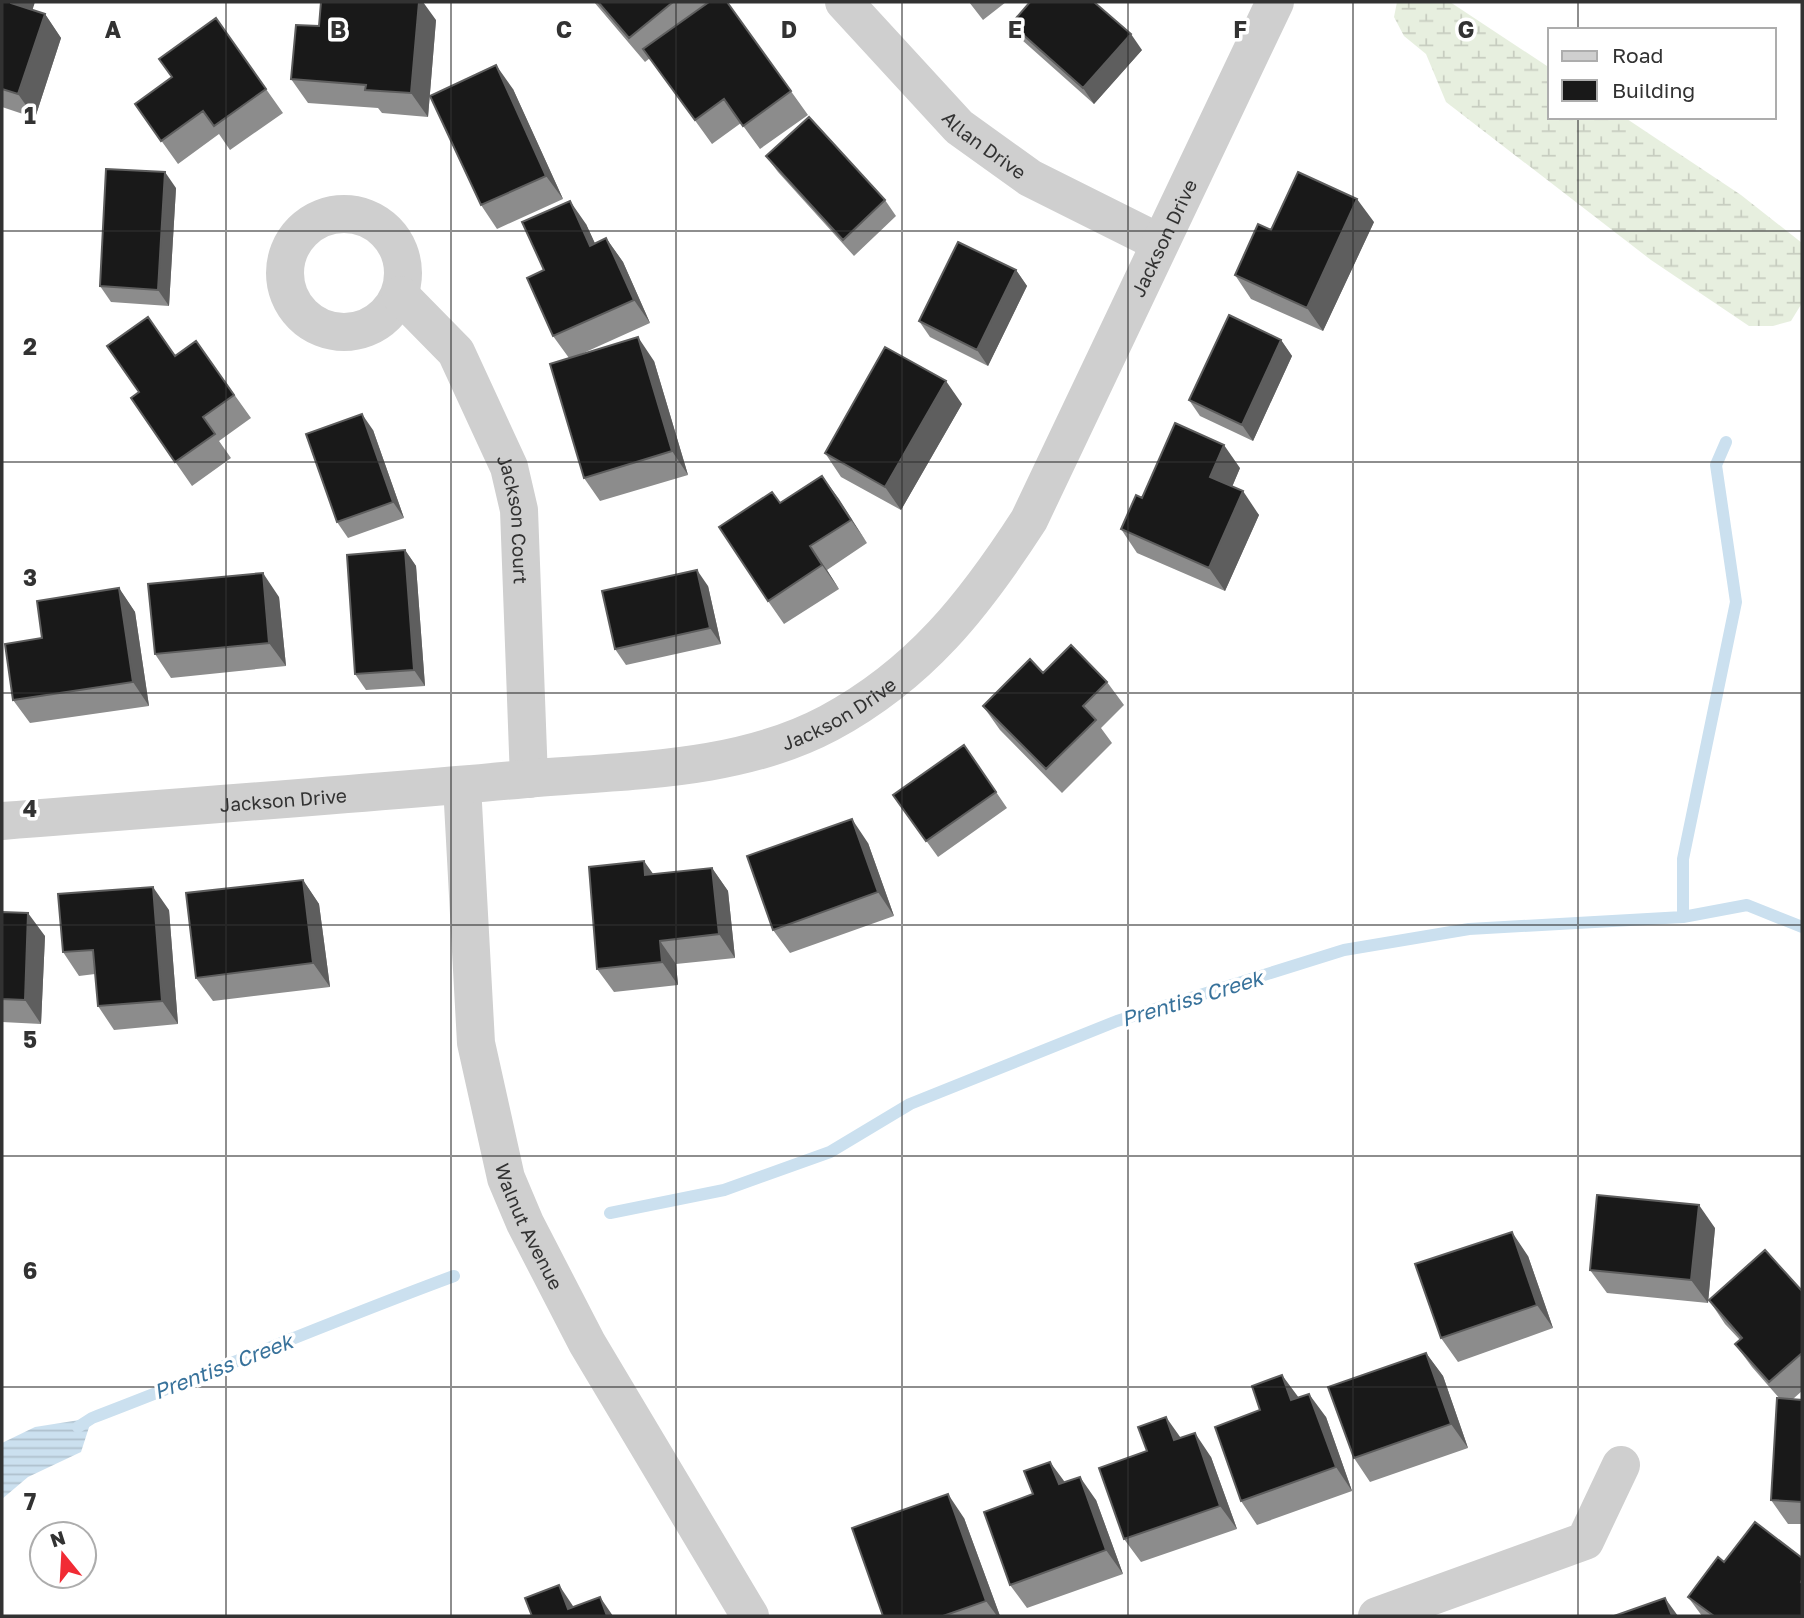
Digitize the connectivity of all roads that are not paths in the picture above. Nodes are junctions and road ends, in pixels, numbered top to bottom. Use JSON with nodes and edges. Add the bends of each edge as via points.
{"nodes":[{"id":1,"x":844,"y":2,"type":"edge"},
{"id":2,"x":1275,"y":2,"type":"edge"},
{"id":3,"x":1160,"y":243,"type":"junction"},
{"id":4,"x":400,"y":295,"type":"dead end"},
{"id":5,"x":529,"y":779,"type":"junction"},
{"id":6,"x":462,"y":785,"type":"junction"},
{"id":7,"x":2,"y":821,"type":"edge"},
{"id":8,"x":1621,"y":1465,"type":"dead end"},
{"id":9,"x":750,"y":1616,"type":"edge"},
{"id":10,"x":1377,"y":1616,"type":"edge"}],
"edges":[{"from":1,"to":3,"type":"street","name":"Allan Drive","via":[[959,127],[1030,178]]},
{"from":2,"to":3,"type":"street","name":"Jackson Drive"},
{"from":3,"to":5,"type":"street","name":"Jackson Drive","via":[[1029,520],[985,588],[939,641],[880,692],[828,723],[764,749],[644,770]]},
{"from":4,"to":5,"type":"street","name":"Jackson Court","via":[[456,352],[509,467],[520,510]]},
{"from":5,"to":6,"type":"street","name":"Jackson Drive"},
{"from":6,"to":7,"type":"street","name":"Jackson Drive"},
{"from":6,"to":9,"type":"street","name":"Walnut Avenue","via":[[476,1043],[506,1178],[587,1343]]},
{"from":8,"to":10,"type":"street","via":[[1585,1541]]}]}
